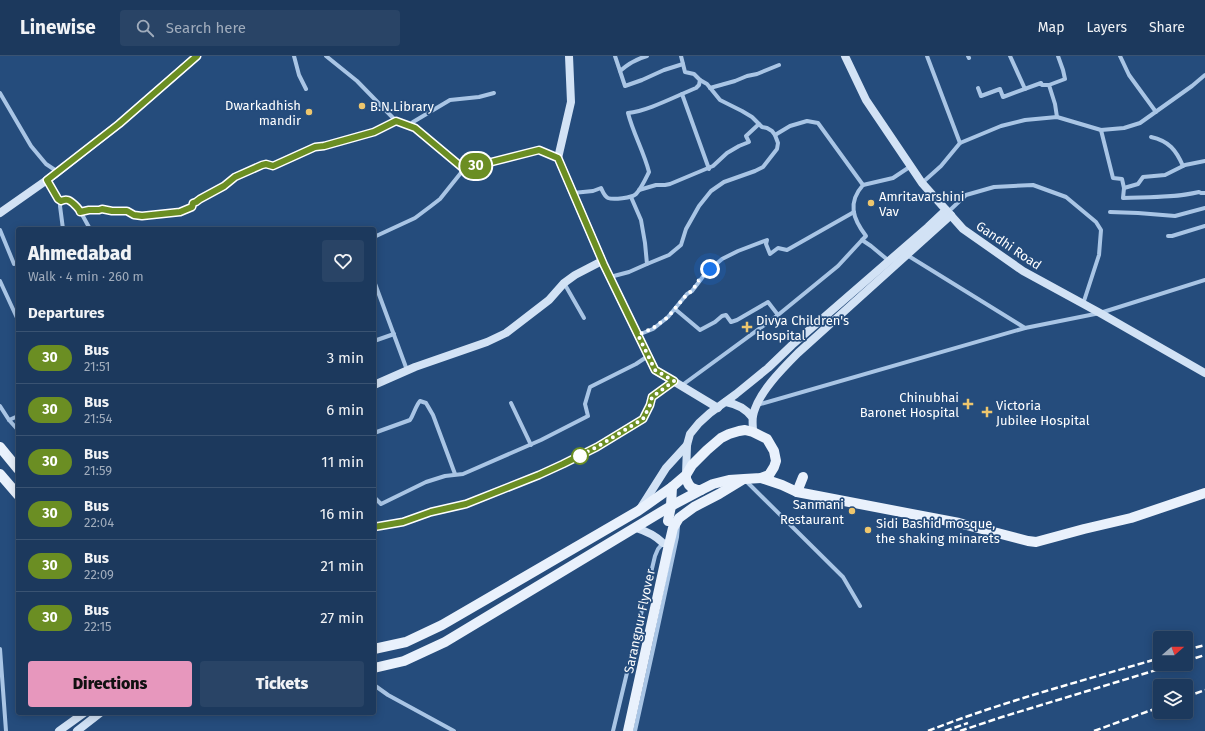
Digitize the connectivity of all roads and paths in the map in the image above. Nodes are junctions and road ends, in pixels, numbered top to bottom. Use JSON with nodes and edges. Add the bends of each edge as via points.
{"nodes":[{"id":1,"x":197,"y":56,"type":"edge"},
{"id":2,"x":294,"y":56,"type":"edge"},
{"id":3,"x":326,"y":56,"type":"edge"},
{"id":4,"x":569,"y":56,"type":"edge"},
{"id":5,"x":615,"y":56,"type":"edge"},
{"id":6,"x":647,"y":56,"type":"edge"},
{"id":7,"x":681,"y":56,"type":"edge"},
{"id":8,"x":845,"y":56,"type":"edge"},
{"id":9,"x":927,"y":56,"type":"edge"},
{"id":10,"x":1010,"y":56,"type":"edge"},
{"id":11,"x":1058,"y":56,"type":"edge"},
{"id":12,"x":1120,"y":56,"type":"edge"},
{"id":13,"x":683,"y":64,"type":"junction"},
{"id":14,"x":779,"y":65,"type":"dead end"},
{"id":15,"x":620,"y":72,"type":"junction"},
{"id":16,"x":1205,"y":75,"type":"edge"},
{"id":17,"x":700,"y":80,"type":"junction"},
{"id":18,"x":1049,"y":85,"type":"junction"},
{"id":19,"x":710,"y":88,"type":"junction"},
{"id":20,"x":978,"y":88,"type":"dead end"},
{"id":21,"x":306,"y":89,"type":"dead end"},
{"id":22,"x":1025,"y":89,"type":"junction"},
{"id":23,"x":0,"y":93,"type":"edge"},
{"id":24,"x":494,"y":93,"type":"dead end"},
{"id":25,"x":682,"y":94,"type":"junction"},
{"id":26,"x":1156,"y":112,"type":"junction"},
{"id":27,"x":1058,"y":116,"type":"junction"},
{"id":28,"x":396,"y":121,"type":"junction"},
{"id":29,"x":759,"y":124,"type":"junction"},
{"id":30,"x":409,"y":126,"type":"junction"},
{"id":31,"x":1101,"y":130,"type":"junction"},
{"id":32,"x":775,"y":135,"type":"junction"},
{"id":33,"x":1151,"y":137,"type":"dead end"},
{"id":34,"x":960,"y":143,"type":"junction"},
{"id":35,"x":558,"y":158,"type":"junction"},
{"id":36,"x":1205,"y":161,"type":"edge"},
{"id":37,"x":910,"y":166,"type":"junction"},
{"id":38,"x":1182,"y":166,"type":"junction"},
{"id":39,"x":464,"y":169,"type":"junction"},
{"id":40,"x":709,"y":169,"type":"junction"},
{"id":41,"x":58,"y":172,"type":"junction"},
{"id":42,"x":47,"y":180,"type":"junction"},
{"id":43,"x":922,"y":183,"type":"junction"},
{"id":44,"x":863,"y":185,"type":"junction"},
{"id":45,"x":1124,"y":188,"type":"junction"},
{"id":46,"x":639,"y":190,"type":"junction"},
{"id":47,"x":573,"y":193,"type":"junction"},
{"id":48,"x":1205,"y":193,"type":"edge"},
{"id":49,"x":631,"y":197,"type":"junction"},
{"id":50,"x":61,"y":201,"type":"junction"},
{"id":51,"x":1205,"y":208,"type":"edge"},
{"id":52,"x":80,"y":212,"type":"junction"},
{"id":53,"x":854,"y":212,"type":"junction"},
{"id":54,"x":948,"y":212,"type":"junction"},
{"id":55,"x":1110,"y":212,"type":"dead end"},
{"id":56,"x":0,"y":213,"type":"edge"},
{"id":57,"x":1205,"y":226,"type":"edge"},
{"id":58,"x":63,"y":227,"type":"edge"},
{"id":59,"x":89,"y":227,"type":"edge"},
{"id":60,"x":0,"y":230,"type":"edge"},
{"id":61,"x":376,"y":236,"type":"edge"},
{"id":62,"x":1168,"y":236,"type":"dead end"},
{"id":63,"x":862,"y":240,"type":"junction"},
{"id":64,"x":907,"y":255,"type":"junction"},
{"id":65,"x":602,"y":261,"type":"junction"},
{"id":66,"x":889,"y":261,"type":"junction"},
{"id":67,"x":14,"y":264,"type":"dead end"},
{"id":68,"x":647,"y":264,"type":"junction"},
{"id":69,"x":610,"y":277,"type":"junction"},
{"id":70,"x":1205,"y":280,"type":"edge"},
{"id":71,"x":0,"y":281,"type":"edge"},
{"id":72,"x":564,"y":283,"type":"junction"},
{"id":73,"x":376,"y":286,"type":"edge"},
{"id":74,"x":1083,"y":304,"type":"junction"},
{"id":75,"x":675,"y":309,"type":"junction"},
{"id":76,"x":1100,"y":313,"type":"junction"},
{"id":77,"x":778,"y":315,"type":"junction"},
{"id":78,"x":16,"y":316,"type":"edge"},
{"id":79,"x":584,"y":318,"type":"dead end"},
{"id":80,"x":1025,"y":328,"type":"junction"},
{"id":81,"x":394,"y":334,"type":"junction"},
{"id":82,"x":638,"y":335,"type":"junction"},
{"id":83,"x":376,"y":340,"type":"edge"},
{"id":84,"x":648,"y":356,"type":"junction"},
{"id":85,"x":407,"y":370,"type":"junction"},
{"id":86,"x":1205,"y":373,"type":"edge"},
{"id":87,"x":674,"y":381,"type":"junction"},
{"id":88,"x":376,"y":383,"type":"edge"},
{"id":89,"x":681,"y":386,"type":"junction"},
{"id":90,"x":726,"y":402,"type":"junction"},
{"id":91,"x":511,"y":403,"type":"dead end"},
{"id":92,"x":756,"y":405,"type":"junction"},
{"id":93,"x":0,"y":406,"type":"edge"},
{"id":94,"x":718,"y":408,"type":"junction"},
{"id":95,"x":16,"y":417,"type":"edge"},
{"id":96,"x":752,"y":417,"type":"junction"},
{"id":97,"x":9,"y":420,"type":"junction"},
{"id":98,"x":16,"y":428,"type":"edge"},
{"id":99,"x":376,"y":432,"type":"edge"},
{"id":100,"x":753,"y":432,"type":"junction"},
{"id":101,"x":531,"y":445,"type":"junction"},
{"id":102,"x":687,"y":445,"type":"junction"},
{"id":103,"x":0,"y":447,"type":"edge"},
{"id":104,"x":16,"y":467,"type":"edge"},
{"id":105,"x":0,"y":474,"type":"edge"},
{"id":106,"x":455,"y":474,"type":"junction"},
{"id":107,"x":686,"y":475,"type":"junction"},
{"id":108,"x":803,"y":477,"type":"dead end"},
{"id":109,"x":761,"y":478,"type":"junction"},
{"id":110,"x":744,"y":479,"type":"junction"},
{"id":111,"x":672,"y":487,"type":"junction"},
{"id":112,"x":701,"y":490,"type":"junction"},
{"id":113,"x":797,"y":492,"type":"junction"},
{"id":114,"x":16,"y":493,"type":"edge"},
{"id":115,"x":1205,"y":493,"type":"edge"},
{"id":116,"x":376,"y":499,"type":"edge"},
{"id":117,"x":671,"y":506,"type":"junction"},
{"id":118,"x":638,"y":511,"type":"junction"},
{"id":119,"x":674,"y":521,"type":"junction"},
{"id":120,"x":376,"y":527,"type":"edge"},
{"id":121,"x":636,"y":528,"type":"junction"},
{"id":122,"x":665,"y":546,"type":"junction"},
{"id":123,"x":860,"y":606,"type":"dead end"},
{"id":124,"x":0,"y":648,"type":"edge"},
{"id":125,"x":376,"y":649,"type":"edge"},
{"id":126,"x":376,"y":668,"type":"edge"},
{"id":127,"x":376,"y":686,"type":"edge"},
{"id":128,"x":81,"y":715,"type":"edge"},
{"id":129,"x":97,"y":715,"type":"edge"},
{"id":130,"x":6,"y":731,"type":"edge"},
{"id":131,"x":59,"y":731,"type":"edge"},
{"id":132,"x":77,"y":731,"type":"edge"},
{"id":133,"x":454,"y":731,"type":"edge"},
{"id":134,"x":613,"y":731,"type":"edge"},
{"id":135,"x":628,"y":731,"type":"edge"},
{"id":136,"x":634,"y":731,"type":"edge"}],
"edges":[{"from":1,"to":41,"type":"main road","via":[[119,124]]},
{"from":2,"to":21,"type":"street"},
{"from":3,"to":28,"type":"street","via":[[357,81]]},
{"from":4,"to":35,"type":"main road","via":[[571,102]]},
{"from":5,"to":15,"type":"street"},
{"from":6,"to":15,"type":"street","via":[[625,66]]},
{"from":7,"to":13,"type":"street"},
{"from":8,"to":37,"type":"main road","name":"Gandhi Road","via":[[866,100]]},
{"from":9,"to":34,"type":"street"},
{"from":10,"to":22,"type":"street"},
{"from":11,"to":18,"type":"street","via":[[1065,79]]},
{"from":12,"to":26,"type":"street","via":[[1129,75]]},
{"from":13,"to":15,"type":"street","via":[[625,86]]},
{"from":13,"to":17,"type":"street","via":[[685,72],[694,74]]},
{"from":14,"to":19,"type":"street"},
{"from":16,"to":26,"type":"street"},
{"from":17,"to":19,"type":"street"},
{"from":17,"to":25,"type":"street","via":[[696,88]]},
{"from":18,"to":22,"type":"street","via":[[1041,83]]},
{"from":18,"to":27,"type":"street"},
{"from":19,"to":29,"type":"street","via":[[720,100],[742,111]]},
{"from":20,"to":22,"type":"street","via":[[981,96],[1000,89],[1002,97]]},
{"from":23,"to":41,"type":"street","via":[[31,146],[46,164]]},
{"from":24,"to":30,"type":"street","via":[[450,100]]},
{"from":25,"to":40,"type":"street"},
{"from":25,"to":46,"type":"street","via":[[628,113],[649,172]]},
{"from":26,"to":31,"type":"street","via":[[1140,123],[1124,128]]},
{"from":27,"to":31,"type":"street"},
{"from":27,"to":34,"type":"street","via":[[1001,126]]},
{"from":28,"to":30,"type":"street"},
{"from":28,"to":52,"type":"street","via":[[374,132],[315,147],[273,166],[262,165],[235,177],[193,203],[192,207],[180,212],[142,216],[127,211],[102,209]]},
{"from":29,"to":32,"type":"street"},
{"from":29,"to":40,"type":"street","via":[[746,136],[749,142],[727,153]]},
{"from":30,"to":39,"type":"street","via":[[415,128]]},
{"from":31,"to":45,"type":"street","via":[[1113,178],[1122,179]]},
{"from":32,"to":44,"type":"street","via":[[790,126],[807,121],[818,123]]},
{"from":32,"to":68,"type":"street","via":[[777,149],[763,167],[710,190],[686,229],[681,246],[669,255]]},
{"from":33,"to":38,"type":"street","via":[[1168,143],[1177,153]]},
{"from":34,"to":43,"type":"street"},
{"from":35,"to":39,"type":"street","via":[[539,150]]},
{"from":35,"to":47,"type":"main road"},
{"from":36,"to":38,"type":"street"},
{"from":37,"to":43,"type":"main road","name":"Gandhi Road"},
{"from":37,"to":44,"type":"street","via":[[893,178]]},
{"from":38,"to":45,"type":"street","via":[[1165,175],[1143,176],[1138,184]]},
{"from":39,"to":61,"type":"street","via":[[440,199],[431,206],[415,218]]},
{"from":40,"to":46,"type":"street","via":[[670,184]]},
{"from":41,"to":42,"type":"main road"},
{"from":42,"to":50,"type":"street"},
{"from":42,"to":56,"type":"main road"},
{"from":43,"to":54,"type":"main road","name":"Gandhi Road"},
{"from":44,"to":53,"type":"street","via":[[853,200]]},
{"from":45,"to":48,"type":"street","via":[[1123,198]]},
{"from":46,"to":49,"type":"street"},
{"from":47,"to":49,"type":"street","via":[[601,188],[609,199]]},
{"from":47,"to":65,"type":"main road"},
{"from":49,"to":68,"type":"street","via":[[640,220]]},
{"from":50,"to":52,"type":"street","via":[[68,200]]},
{"from":50,"to":58,"type":"street"},
{"from":51,"to":55,"type":"street","via":[[1175,216]]},
{"from":52,"to":59,"type":"street"},
{"from":53,"to":63,"type":"street","via":[[858,225],[866,236]]},
{"from":53,"to":75,"type":"street","via":[[787,250],[778,248],[770,254],[767,240],[729,255],[705,274]]},
{"from":54,"to":64,"type":"main road"},
{"from":54,"to":66,"type":"main road"},
{"from":54,"to":74,"type":"main road","name":"Gandhi Road","via":[[964,229],[1023,271]]},
{"from":54,"to":74,"type":"street","via":[[966,195],[994,187],[1033,185],[1066,197],[1096,222],[1100,230],[1099,255]]},
{"from":57,"to":62,"type":"street"},
{"from":60,"to":67,"type":"street"},
{"from":63,"to":66,"type":"street"},
{"from":63,"to":77,"type":"street","via":[[838,266]]},
{"from":64,"to":80,"type":"street"},
{"from":64,"to":92,"type":"main road","via":[[798,353],[777,374]]},
{"from":65,"to":69,"type":"main road"},
{"from":65,"to":72,"type":"main road"},
{"from":66,"to":90,"type":"main road"},
{"from":68,"to":69,"type":"street"},
{"from":69,"to":82,"type":"main road"},
{"from":70,"to":76,"type":"street"},
{"from":71,"to":78,"type":"street"},
{"from":72,"to":79,"type":"street"},
{"from":72,"to":85,"type":"main road","via":[[549,300],[506,333]]},
{"from":73,"to":81,"type":"street"},
{"from":74,"to":76,"type":"main road","name":"Gandhi Road"},
{"from":75,"to":77,"type":"street","via":[[700,330],[722,316],[726,315],[731,322],[737,320],[768,302]]},
{"from":75,"to":82,"type":"street","via":[[656,326]]},
{"from":76,"to":80,"type":"street"},
{"from":76,"to":86,"type":"main road","name":"Gandhi Road"},
{"from":77,"to":89,"type":"street"},
{"from":80,"to":92,"type":"street"},
{"from":81,"to":83,"type":"street"},
{"from":81,"to":85,"type":"street"},
{"from":82,"to":84,"type":"main road"},
{"from":84,"to":87,"type":"main road","via":[[655,370]]},
{"from":84,"to":101,"type":"street","via":[[590,387],[585,404],[588,416]]},
{"from":85,"to":88,"type":"main road"},
{"from":87,"to":89,"type":"main road"},
{"from":87,"to":120,"type":"street","via":[[652,397],[643,419],[563,464],[466,504],[403,522]]},
{"from":89,"to":94,"type":"main road"},
{"from":90,"to":94,"type":"main road"},
{"from":90,"to":96,"type":"main road","via":[[743,408]]},
{"from":91,"to":101,"type":"street"},
{"from":92,"to":96,"type":"main road"},
{"from":93,"to":97,"type":"street"},
{"from":94,"to":102,"type":"main road","via":[[699,423],[690,434]]},
{"from":95,"to":97,"type":"street"},
{"from":96,"to":100,"type":"main road"},
{"from":97,"to":98,"type":"street"},
{"from":99,"to":106,"type":"street","via":[[410,420],[416,405],[420,401],[426,403]]},
{"from":100,"to":107,"type":"main road","via":[[739,431],[721,438],[698,459]]},
{"from":100,"to":109,"type":"main road","via":[[767,440],[774,451],[776,461],[768,475]]},
{"from":101,"to":106,"type":"street","via":[[463,474]]},
{"from":102,"to":107,"type":"main road"},
{"from":102,"to":118,"type":"main road","via":[[666,468]]},
{"from":103,"to":104,"type":"main road"},
{"from":105,"to":114,"type":"main road"},
{"from":106,"to":116,"type":"street","via":[[426,482],[381,504]]},
{"from":107,"to":111,"type":"main road"},
{"from":107,"to":112,"type":"main road","via":[[693,489]]},
{"from":108,"to":113,"type":"main road"},
{"from":109,"to":110,"type":"main road"},
{"from":109,"to":113,"type":"main road"},
{"from":110,"to":112,"type":"main road","via":[[713,484]]},
{"from":110,"to":119,"type":"main road"},
{"from":110,"to":123,"type":"street","via":[[843,577]]},
{"from":111,"to":117,"type":"main road","name":"Sarangpur Flyover"},
{"from":111,"to":118,"type":"main road"},
{"from":112,"to":117,"type":"main road"},
{"from":113,"to":115,"type":"main road","via":[[959,523],[1019,540],[1036,542],[1131,518]]},
{"from":117,"to":119,"type":"main road","name":"Sarangpur Flyover"},
{"from":117,"to":121,"type":"main road"},
{"from":118,"to":125,"type":"main road","via":[[442,625],[406,642]]},
{"from":119,"to":122,"type":"main road","name":"Sarangpur Flyover"},
{"from":119,"to":136,"type":"street","via":[[677,537]]},
{"from":121,"to":122,"type":"main road","via":[[647,532]]},
{"from":121,"to":126,"type":"main road","via":[[445,642],[404,661]]},
{"from":122,"to":134,"type":"street","via":[[658,549],[655,556]]},
{"from":122,"to":135,"type":"main road","name":"Sarangpur Flyover"},
{"from":124,"to":130,"type":"street"},
{"from":127,"to":133,"type":"street"},
{"from":128,"to":131,"type":"main road"},
{"from":129,"to":132,"type":"main road"}]}
